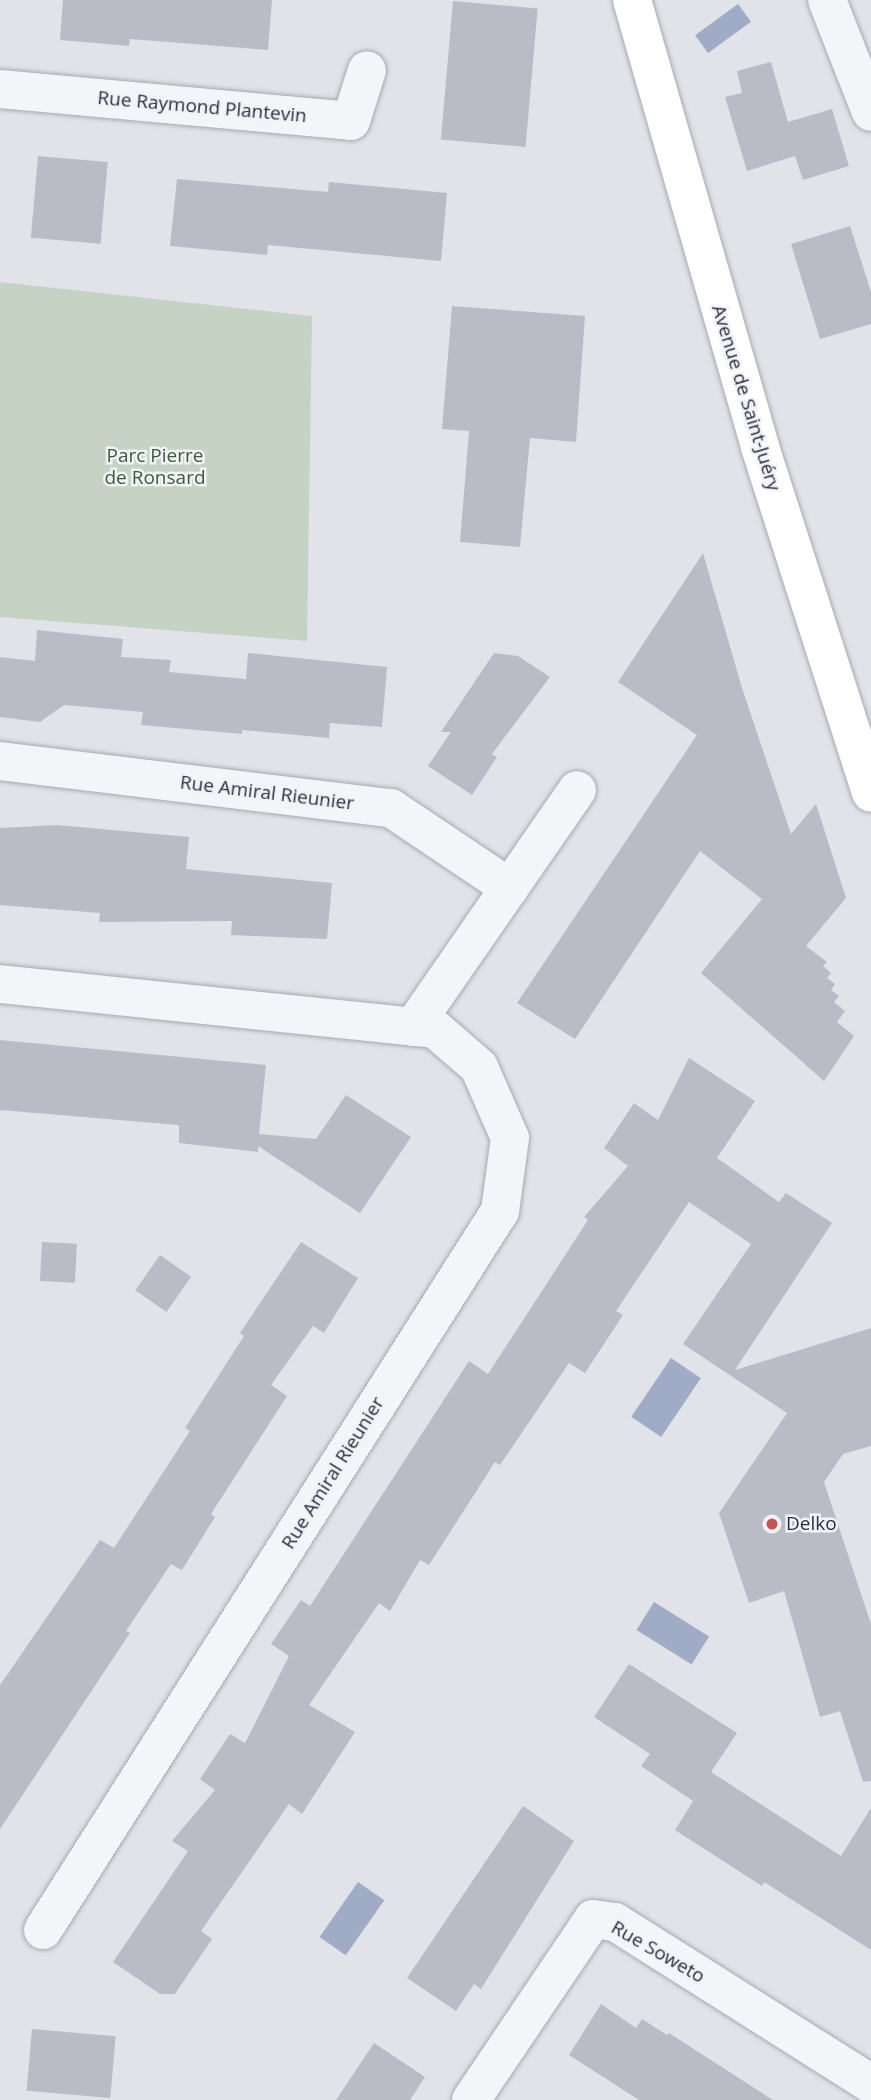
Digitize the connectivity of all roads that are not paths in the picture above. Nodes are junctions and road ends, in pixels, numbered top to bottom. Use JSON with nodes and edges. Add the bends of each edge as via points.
{"nodes":[{"id":1,"x":632,"y":0,"type":"edge"},
{"id":2,"x":827,"y":0,"type":"edge"},
{"id":3,"x":367,"y":70,"type":"dead end"},
{"id":4,"x":0,"y":89,"type":"edge"},
{"id":5,"x":871,"y":112,"type":"edge"},
{"id":6,"x":0,"y":761,"type":"edge"},
{"id":7,"x":577,"y":790,"type":"dead end"},
{"id":8,"x":871,"y":793,"type":"edge"},
{"id":9,"x":510,"y":888,"type":"junction"},
{"id":10,"x":0,"y":984,"type":"edge"},
{"id":11,"x":414,"y":1027,"type":"junction"},
{"id":12,"x":43,"y":1930,"type":"dead end"},
{"id":13,"x":871,"y":2084,"type":"edge"},
{"id":14,"x":471,"y":2100,"type":"edge"}],
"edges":[{"from":1,"to":8,"type":"main road","name":"Avenue de Saint-Juéry","via":[[760,447]]},
{"from":2,"to":5,"type":"street"},
{"from":3,"to":4,"type":"street","name":"Rue Raymond Plantevin","via":[[351,121]]},
{"from":6,"to":9,"type":"street","name":"Rue Amiral Rieunier","via":[[391,808]]},
{"from":7,"to":9,"type":"street"},
{"from":9,"to":11,"type":"street"},
{"from":10,"to":11,"type":"street","name":"Rue Amiral Rieunier"},
{"from":11,"to":12,"type":"street","name":"Rue Amiral Rieunier","via":[[435,1029],[479,1067],[510,1138],[500,1211]]},
{"from":13,"to":14,"type":"street","name":"Rue Soweto","via":[[615,1922],[593,1919]]}]}
